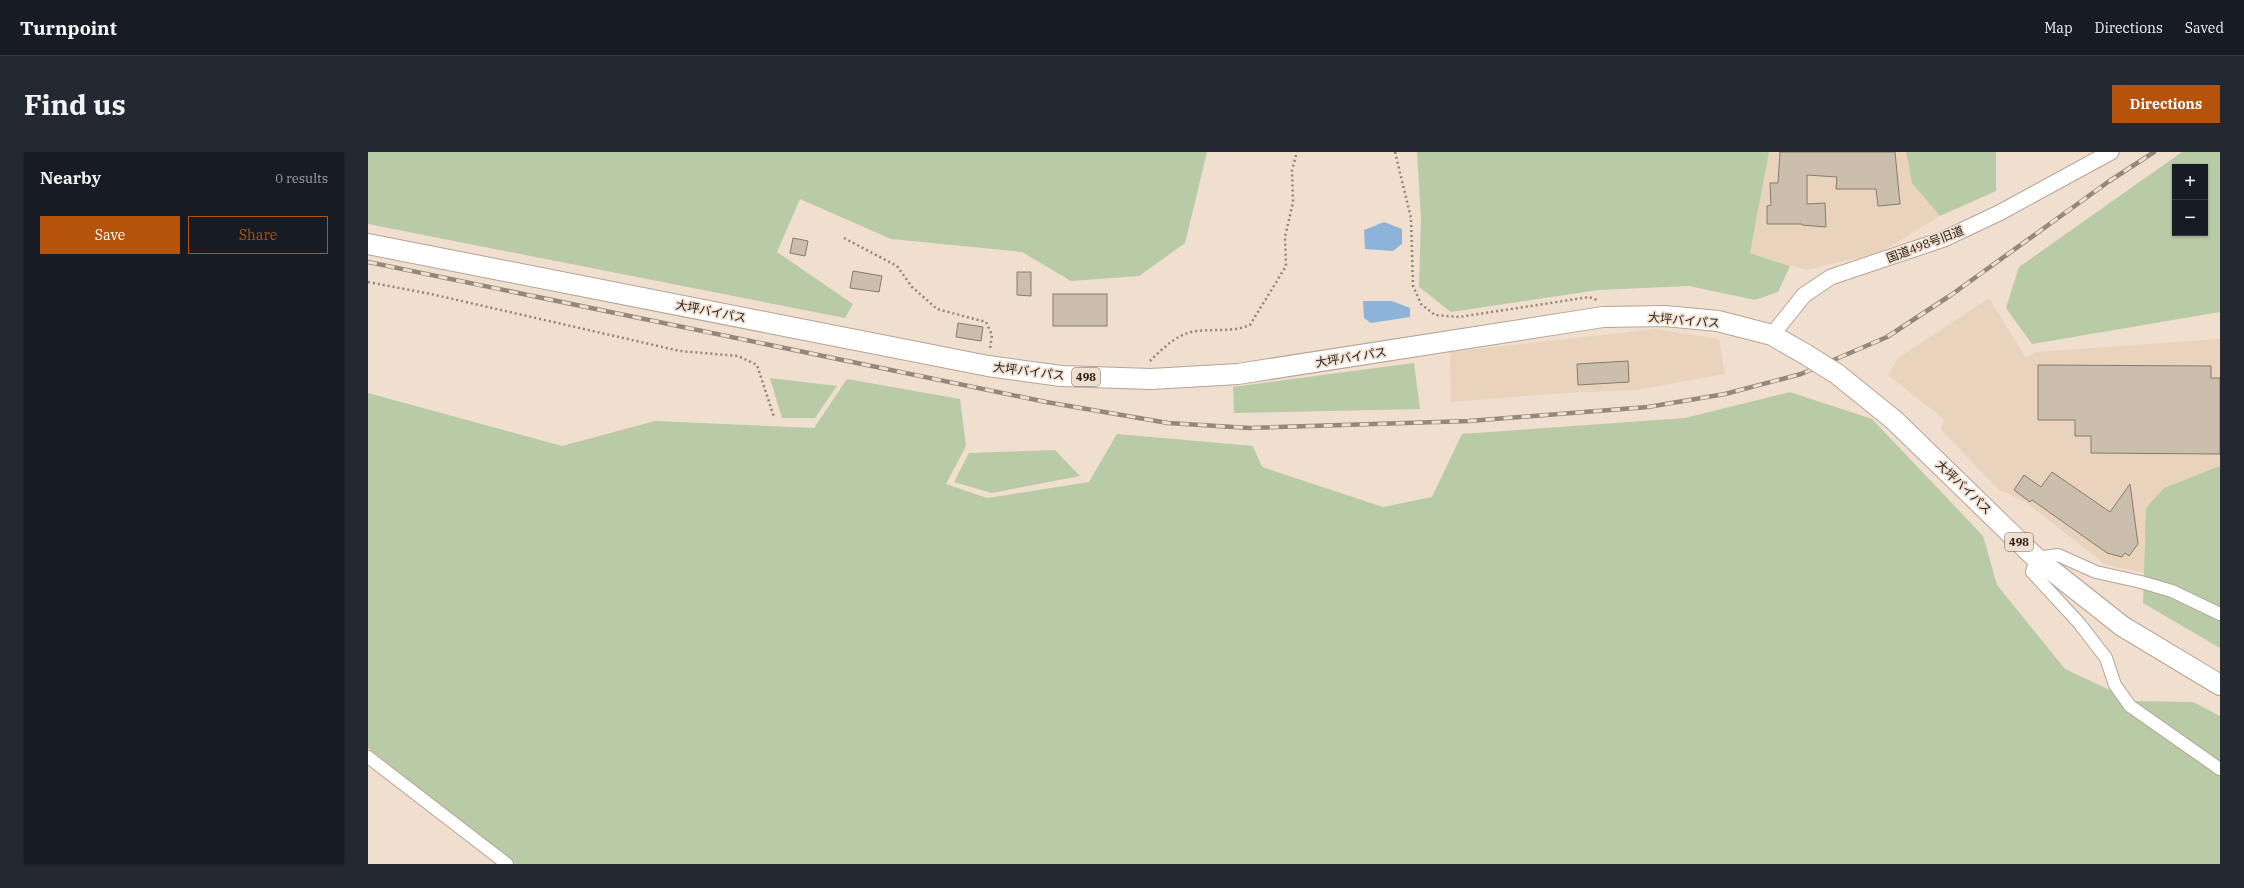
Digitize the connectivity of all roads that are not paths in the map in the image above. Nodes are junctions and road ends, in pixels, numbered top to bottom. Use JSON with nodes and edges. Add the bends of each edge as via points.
{"nodes":[{"id":1,"x":2111,"y":152,"type":"edge"},
{"id":2,"x":368,"y":244,"type":"edge"},
{"id":3,"x":1772,"y":335,"type":"junction"},
{"id":4,"x":2036,"y":558,"type":"junction"},
{"id":5,"x":2220,"y":614,"type":"edge"},
{"id":6,"x":2220,"y":685,"type":"edge"},
{"id":7,"x":368,"y":757,"type":"edge"},
{"id":8,"x":2220,"y":769,"type":"edge"},
{"id":9,"x":507,"y":864,"type":"edge"}],
"edges":[{"from":1,"to":3,"type":"street","name":"国道498号旧道","via":[[1999,213],[1944,239],[1831,277],[1804,295]]},
{"from":2,"to":3,"type":"highway","name":"大坪バイパス","number":"498","via":[[988,366],[1061,376],[1151,379],[1238,374],[1603,317],[1665,316],[1718,321]]},
{"from":3,"to":4,"type":"highway","name":"大坪バイパス","number":"498","bridge":true,"via":[[1837,374],[1894,420]]},
{"from":4,"to":5,"type":"street","via":[[2058,555],[2096,572],[2172,591]]},
{"from":4,"to":6,"type":"highway","name":"大坪バイパス","number":"498","via":[[2122,626]]},
{"from":4,"to":8,"type":"street","via":[[2032,572],[2079,623],[2106,658],[2115,684],[2130,706]]},
{"from":7,"to":9,"type":"street"}]}
